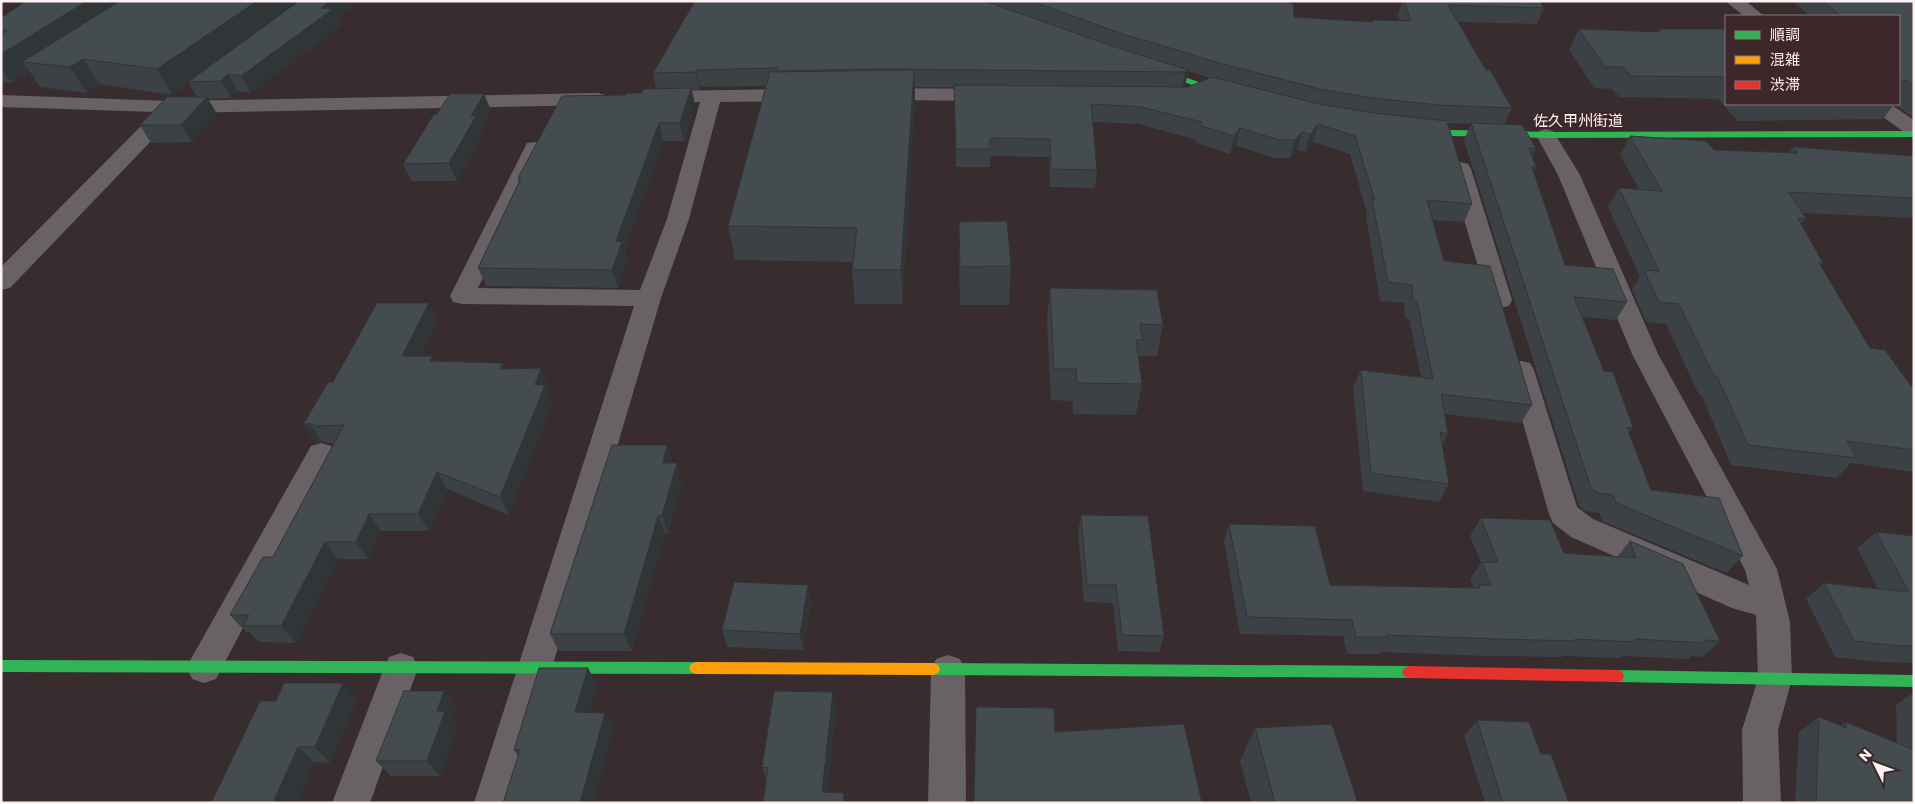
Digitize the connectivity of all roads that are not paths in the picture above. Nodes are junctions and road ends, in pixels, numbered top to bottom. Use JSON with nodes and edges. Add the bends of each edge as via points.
{"nodes":[{"id":1,"x":1734,"y":1,"type":"edge"},
{"id":2,"x":1754,"y":15,"type":"edge"},
{"id":3,"x":1143,"y":65,"type":"edge"},
{"id":4,"x":27,"y":85,"type":"edge"},
{"id":5,"x":1204,"y":87,"type":"junction"},
{"id":6,"x":194,"y":90,"type":"edge"},
{"id":7,"x":864,"y":94,"type":"edge"},
{"id":8,"x":817,"y":95,"type":"edge"},
{"id":9,"x":712,"y":96,"type":"junction"},
{"id":10,"x":1010,"y":96,"type":"edge"},
{"id":11,"x":1175,"y":97,"type":"edge"},
{"id":12,"x":1242,"y":98,"type":"edge"},
{"id":13,"x":2,"y":101,"type":"edge"},
{"id":14,"x":1878,"y":105,"type":"edge"},
{"id":15,"x":171,"y":107,"type":"junction"},
{"id":16,"x":552,"y":115,"type":"junction"},
{"id":17,"x":1404,"y":128,"type":"edge"},
{"id":18,"x":1914,"y":132,"type":"edge"},
{"id":19,"x":1450,"y":133,"type":"junction"},
{"id":20,"x":1546,"y":135,"type":"junction"},
{"id":21,"x":1,"y":282,"type":"edge"},
{"id":22,"x":649,"y":298,"type":"junction"},
{"id":23,"x":321,"y":454,"type":"dead end"},
{"id":24,"x":1770,"y":604,"type":"junction"},
{"id":25,"x":1,"y":666,"type":"edge"},
{"id":26,"x":204,"y":668,"type":"junction"},
{"id":27,"x":401,"y":668,"type":"junction"},
{"id":28,"x":533,"y":669,"type":"junction"},
{"id":29,"x":948,"y":670,"type":"junction"},
{"id":30,"x":1776,"y":679,"type":"junction"},
{"id":31,"x":1914,"y":681,"type":"edge"},
{"id":32,"x":352,"y":803,"type":"edge"},
{"id":33,"x":493,"y":803,"type":"edge"},
{"id":34,"x":947,"y":803,"type":"edge"},
{"id":35,"x":1762,"y":803,"type":"edge"}],
"edges":[{"from":1,"to":2,"type":"street"},
{"from":3,"to":5,"type":"street"},
{"from":4,"to":13,"type":"street"},
{"from":5,"to":11,"type":"street","via":[[1185,97]]},
{"from":5,"to":12,"type":"street"},
{"from":6,"to":15,"type":"street"},
{"from":7,"to":10,"type":"street"},
{"from":8,"to":9,"type":"street"},
{"from":9,"to":16,"type":"street","via":[[626,98]]},
{"from":9,"to":22,"type":"street","via":[[678,219]]},
{"from":13,"to":15,"type":"street"},
{"from":14,"to":18,"type":"street"},
{"from":15,"to":16,"type":"street"},
{"from":15,"to":21,"type":"street"},
{"from":16,"to":22,"type":"street","via":[[462,296]]},
{"from":17,"to":19,"type":"street","name":"佐久甲州街道"},
{"from":18,"to":20,"type":"street","name":"佐久甲州街道"},
{"from":19,"to":20,"type":"street","name":"佐久甲州街道"},
{"from":19,"to":24,"type":"street","via":[[1564,514],[1582,528],[1743,598]]},
{"from":20,"to":24,"type":"street","via":[[1570,175],[1645,354],[1761,569]]},
{"from":22,"to":28,"type":"street"},
{"from":23,"to":26,"type":"street"},
{"from":24,"to":30,"type":"street","via":[[1774,622]]},
{"from":25,"to":26,"type":"street"},
{"from":26,"to":27,"type":"street"},
{"from":27,"to":28,"type":"street"},
{"from":27,"to":32,"type":"street"},
{"from":28,"to":29,"type":"street"},
{"from":28,"to":33,"type":"street"},
{"from":29,"to":30,"type":"street","via":[[1316,670]]},
{"from":29,"to":34,"type":"street"},
{"from":30,"to":31,"type":"street"},
{"from":30,"to":35,"type":"street","via":[[1760,730]]}]}
